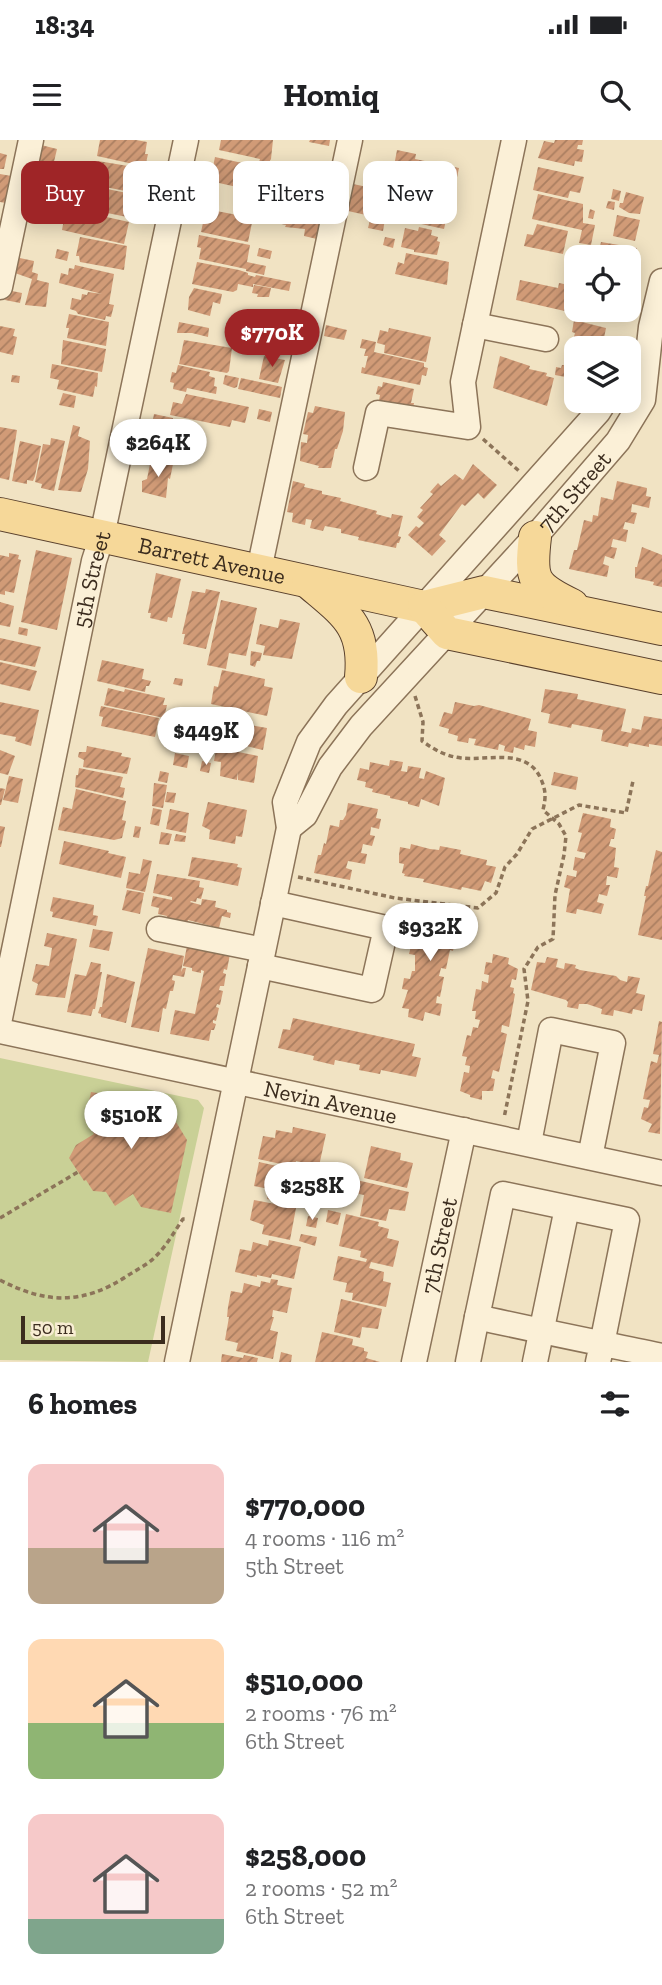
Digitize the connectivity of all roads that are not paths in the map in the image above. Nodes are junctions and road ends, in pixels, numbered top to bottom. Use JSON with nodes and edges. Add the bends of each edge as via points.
{"nodes":[{"id":1,"x":31,"y":140,"type":"edge"},
{"id":2,"x":186,"y":140,"type":"edge"},
{"id":3,"x":351,"y":140,"type":"edge"},
{"id":4,"x":514,"y":140,"type":"edge"},
{"id":5,"x":662,"y":281,"type":"edge"},
{"id":6,"x":0,"y":287,"type":"edge"},
{"id":7,"x":475,"y":325,"type":"junction"},
{"id":8,"x":651,"y":327,"type":"junction"},
{"id":9,"x":546,"y":339,"type":"dead end"},
{"id":10,"x":641,"y":343,"type":"edge"},
{"id":11,"x":597,"y":413,"type":"edge"},
{"id":12,"x":366,"y":468,"type":"dead end"},
{"id":13,"x":0,"y":514,"type":"edge"},
{"id":14,"x":103,"y":536,"type":"junction"},
{"id":15,"x":535,"y":537,"type":"junction"},
{"id":16,"x":259,"y":570,"type":"junction"},
{"id":17,"x":307,"y":581,"type":"junction"},
{"id":18,"x":484,"y":592,"type":"junction"},
{"id":19,"x":425,"y":607,"type":"junction"},
{"id":20,"x":592,"y":615,"type":"junction"},
{"id":21,"x":662,"y":629,"type":"edge"},
{"id":22,"x":447,"y":633,"type":"junction"},
{"id":23,"x":361,"y":677,"type":"junction"},
{"id":24,"x":662,"y":678,"type":"edge"},
{"id":25,"x":289,"y":828,"type":"junction"},
{"id":26,"x":273,"y":903,"type":"junction"},
{"id":27,"x":159,"y":929,"type":"dead end"},
{"id":28,"x":261,"y":958,"type":"junction"},
{"id":29,"x":0,"y":1018,"type":"edge"},
{"id":30,"x":0,"y":1031,"type":"edge"},
{"id":31,"x":235,"y":1082,"type":"junction"},
{"id":32,"x":464,"y":1129,"type":"junction"},
{"id":33,"x":528,"y":1143,"type":"junction"},
{"id":34,"x":590,"y":1157,"type":"junction"},
{"id":35,"x":662,"y":1172,"type":"edge"},
{"id":36,"x":567,"y":1208,"type":"junction"},
{"id":37,"x":477,"y":1317,"type":"junction"},
{"id":38,"x":542,"y":1331,"type":"junction"},
{"id":39,"x":600,"y":1353,"type":"edge"},
{"id":40,"x":662,"y":1356,"type":"edge"},
{"id":41,"x":177,"y":1362,"type":"edge"},
{"id":42,"x":414,"y":1362,"type":"edge"},
{"id":43,"x":468,"y":1362,"type":"edge"},
{"id":44,"x":535,"y":1362,"type":"edge"}],
"edges":[{"from":1,"to":6,"type":"street"},
{"from":2,"to":14,"type":"street","name":"5th Street"},
{"from":3,"to":16,"type":"street"},
{"from":4,"to":7,"type":"street"},
{"from":5,"to":8,"type":"street","name":"7th Street"},
{"from":7,"to":9,"type":"street"},
{"from":7,"to":12,"type":"street","via":[[463,382],[468,427],[378,413]]},
{"from":8,"to":10,"type":"street","name":"7th Street"},
{"from":8,"to":15,"type":"street","name":"7th Street","via":[[643,400],[618,440]]},
{"from":11,"to":19,"type":"street","name":"7th Street"},
{"from":13,"to":14,"type":"main road","name":"Barrett Avenue"},
{"from":14,"to":16,"type":"main road","name":"Barrett Avenue"},
{"from":14,"to":29,"type":"street","name":"5th Street","via":[[94,561]]},
{"from":15,"to":18,"type":"street","name":"7th Street"},
{"from":15,"to":20,"type":"main road","via":[[534,578],[554,596]]},
{"from":16,"to":17,"type":"main road","name":"Barrett Avenue"},
{"from":17,"to":19,"type":"main road","name":"Barrett Avenue"},
{"from":17,"to":23,"type":"main road","via":[[347,616],[359,637]]},
{"from":18,"to":19,"type":"main road","name":"Barrett Avenue"},
{"from":18,"to":20,"type":"main road","name":"Barrett Avenue"},
{"from":18,"to":22,"type":"street","name":"7th Street"},
{"from":19,"to":22,"type":"main road"},
{"from":19,"to":23,"type":"street","name":"7th Street"},
{"from":20,"to":21,"type":"main road","name":"Barrett Avenue"},
{"from":22,"to":24,"type":"main road"},
{"from":22,"to":25,"type":"street","name":"7th Street","via":[[361,726],[330,767],[305,815]]},
{"from":23,"to":25,"type":"street","name":"7th Street","via":[[309,742],[285,802]]},
{"from":25,"to":26,"type":"street"},
{"from":26,"to":28,"type":"street"},
{"from":26,"to":28,"type":"street","via":[[386,928],[372,989]]},
{"from":27,"to":28,"type":"street"},
{"from":28,"to":31,"type":"street"},
{"from":30,"to":31,"type":"street","name":"Nevin Avenue"},
{"from":31,"to":32,"type":"street","name":"Nevin Avenue"},
{"from":31,"to":41,"type":"street"},
{"from":32,"to":33,"type":"street","name":"Nevin Avenue"},
{"from":32,"to":42,"type":"street","name":"7th Street"},
{"from":33,"to":34,"type":"street","name":"Nevin Avenue"},
{"from":33,"to":34,"type":"street","via":[[551,1030],[613,1043]]},
{"from":34,"to":35,"type":"street","name":"Nevin Avenue"},
{"from":36,"to":37,"type":"street","via":[[503,1194]]},
{"from":36,"to":38,"type":"street"},
{"from":36,"to":39,"type":"street","via":[[627,1220]]},
{"from":37,"to":38,"type":"street"},
{"from":37,"to":43,"type":"street"},
{"from":38,"to":39,"type":"street"},
{"from":38,"to":44,"type":"street"},
{"from":39,"to":40,"type":"street"}]}
